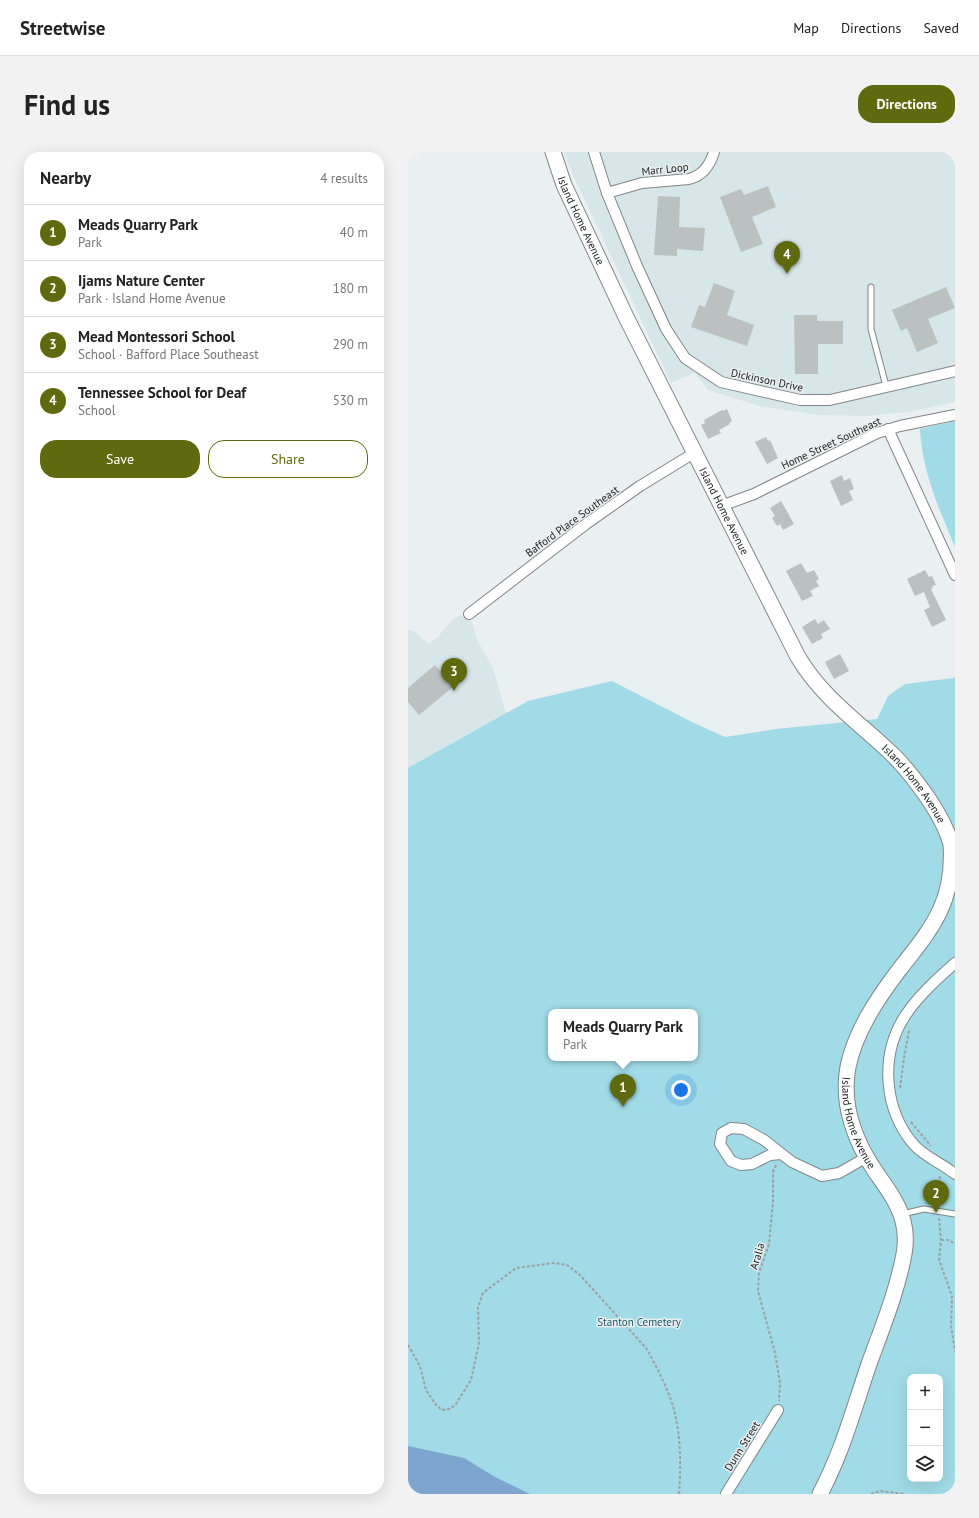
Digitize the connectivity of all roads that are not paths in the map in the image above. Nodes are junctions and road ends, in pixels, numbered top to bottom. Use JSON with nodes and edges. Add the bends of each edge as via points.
{"nodes":[{"id":1,"x":553,"y":152,"type":"edge"},
{"id":2,"x":594,"y":152,"type":"edge"},
{"id":3,"x":714,"y":152,"type":"edge"},
{"id":4,"x":607,"y":193,"type":"junction"},
{"id":5,"x":871,"y":287,"type":"dead end"},
{"id":6,"x":955,"y":371,"type":"edge"},
{"id":7,"x":886,"y":386,"type":"junction"},
{"id":8,"x":955,"y":415,"type":"edge"},
{"id":9,"x":888,"y":429,"type":"junction"},
{"id":10,"x":694,"y":453,"type":"junction"},
{"id":11,"x":721,"y":506,"type":"junction"},
{"id":12,"x":955,"y":575,"type":"edge"},
{"id":13,"x":469,"y":614,"type":"dead end"},
{"id":14,"x":955,"y":963,"type":"edge"},
{"id":15,"x":781,"y":1154,"type":"junction"},
{"id":16,"x":867,"y":1157,"type":"junction"},
{"id":17,"x":955,"y":1174,"type":"edge"},
{"id":18,"x":901,"y":1214,"type":"junction"},
{"id":19,"x":955,"y":1214,"type":"edge"},
{"id":20,"x":778,"y":1410,"type":"road end"},
{"id":21,"x":726,"y":1494,"type":"edge"},
{"id":22,"x":820,"y":1494,"type":"edge"}],
"edges":[{"from":1,"to":10,"type":"street","name":"Island Home Avenue","via":[[558,171],[575,209]]},
{"from":2,"to":4,"type":"street","name":"Dickinson Drive"},
{"from":3,"to":4,"type":"street","name":"Marr Loop","via":[[704,170],[695,178],[642,183]]},
{"from":4,"to":7,"type":"street","name":"Dickinson Drive","via":[[666,329],[685,358],[721,382],[800,400],[830,400]]},
{"from":5,"to":7,"type":"lane","via":[[871,329]]},
{"from":6,"to":7,"type":"street","name":"Dickinson Drive"},
{"from":8,"to":9,"type":"street","name":"Home Street Southeast"},
{"from":9,"to":11,"type":"street","name":"Home Street Southeast","via":[[754,494]]},
{"from":9,"to":12,"type":"street"},
{"from":10,"to":11,"type":"street","name":"Island Home Avenue"},
{"from":10,"to":13,"type":"street","name":"Bafford Place Southeast","via":[[640,486],[586,524]]},
{"from":11,"to":16,"type":"street","name":"Island Home Avenue","via":[[808,673],[834,703],[895,757],[911,775],[941,820],[952,851],[953,883],[945,911],[877,1002],[858,1036],[850,1059],[846,1087],[848,1107],[854,1132]]},
{"from":14,"to":17,"type":"street","via":[[928,988],[905,1015],[894,1040],[888,1073],[892,1104],[906,1134],[921,1152]]},
{"from":15,"to":15,"type":"street","via":[[764,1140],[744,1129],[731,1128],[722,1133],[720,1144],[730,1161],[741,1165]]},
{"from":15,"to":16,"type":"street","via":[[822,1176],[839,1173]]},
{"from":16,"to":18,"type":"street","name":"Island Home Avenue"},
{"from":18,"to":19,"type":"lane","via":[[924,1209]]},
{"from":18,"to":22,"type":"street","name":"Island Home Avenue","via":[[906,1243],[898,1281],[835,1462]]},
{"from":20,"to":21,"type":"street","name":"Dunn Street"}]}
